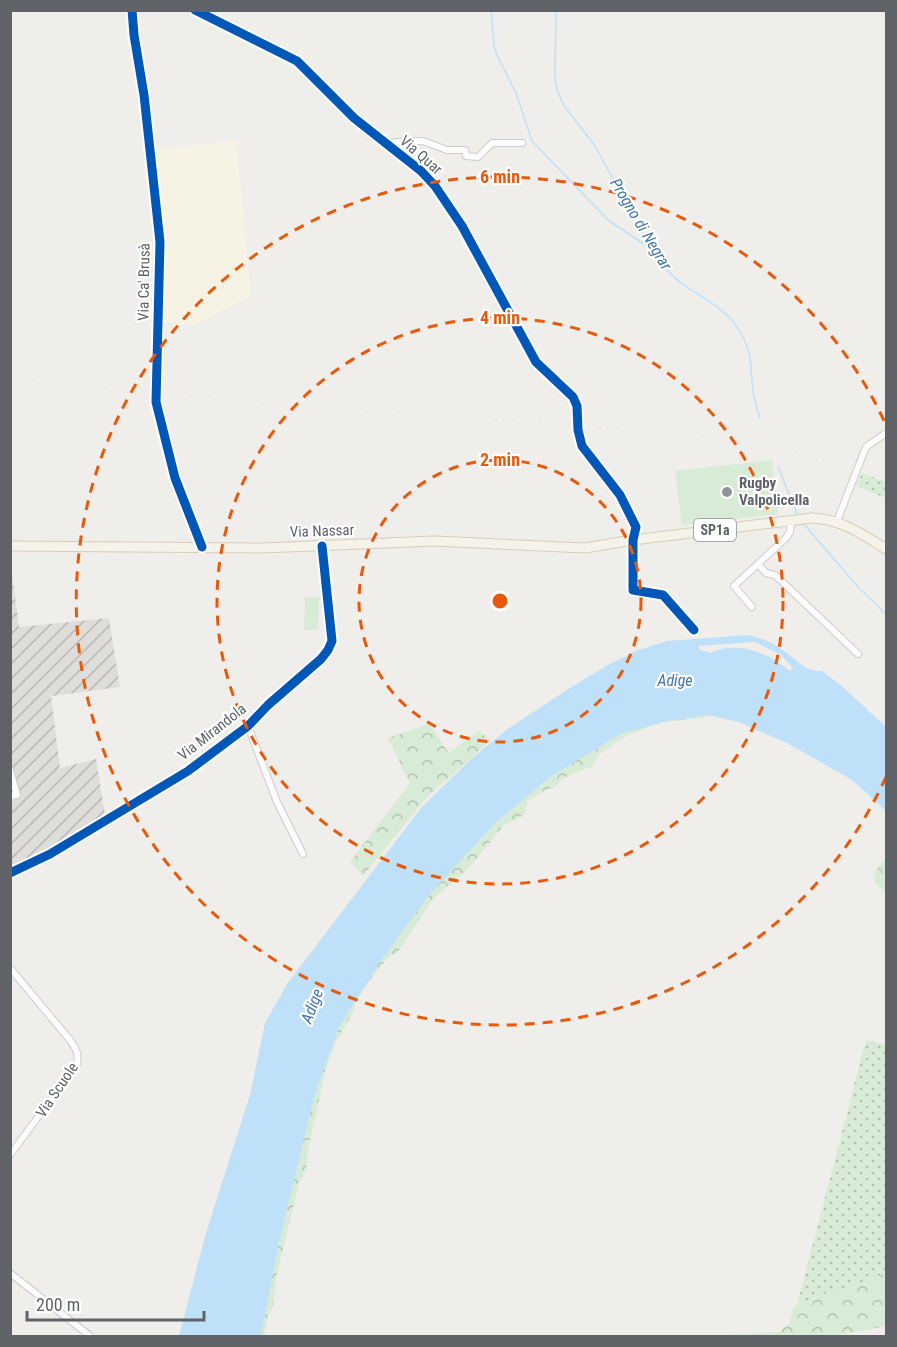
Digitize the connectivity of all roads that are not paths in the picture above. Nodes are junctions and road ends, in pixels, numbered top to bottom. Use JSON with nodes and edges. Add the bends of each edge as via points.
{"nodes":[{"id":1,"x":132,"y":10,"type":"edge"},
{"id":2,"x":195,"y":10,"type":"edge"},
{"id":3,"x":384,"y":143,"type":"junction"},
{"id":4,"x":522,"y":143,"type":"dead end"},
{"id":5,"x":578,"y":416,"type":"tunnel mouth"},
{"id":6,"x":578,"y":430,"type":"tunnel mouth"},
{"id":7,"x":886,"y":433,"type":"edge"},
{"id":8,"x":794,"y":520,"type":"junction"},
{"id":9,"x":837,"y":521,"type":"junction"},
{"id":10,"x":633,"y":540,"type":"junction"},
{"id":11,"x":10,"y":546,"type":"edge"},
{"id":12,"x":322,"y":546,"type":"junction"},
{"id":13,"x":202,"y":548,"type":"junction"},
{"id":14,"x":886,"y":549,"type":"edge"},
{"id":15,"x":758,"y":564,"type":"junction"},
{"id":16,"x":752,"y":607,"type":"dead end"},
{"id":17,"x":694,"y":630,"type":"dead end"},
{"id":18,"x":858,"y":654,"type":"dead end"},
{"id":19,"x":248,"y":726,"type":"junction"},
{"id":20,"x":10,"y":770,"type":"edge"},
{"id":21,"x":14,"y":795,"type":"edge"},
{"id":22,"x":303,"y":854,"type":"dead end"},
{"id":23,"x":10,"y":873,"type":"edge"},
{"id":24,"x":10,"y":968,"type":"edge"},
{"id":25,"x":10,"y":1155,"type":"edge"},
{"id":26,"x":10,"y":1273,"type":"edge"},
{"id":27,"x":90,"y":1336,"type":"edge"}],
"edges":[{"from":1,"to":13,"type":"street","name":"Via Ca' Brusà","via":[[160,242],[156,402],[175,478]]},
{"from":2,"to":3,"type":"street","name":"Via Quar","via":[[297,61]]},
{"from":3,"to":4,"type":"street","via":[[423,141],[447,150],[465,150],[466,156],[478,157],[492,143]]},
{"from":3,"to":5,"type":"street","name":"Via Quar","via":[[421,171],[447,202],[536,362],[573,396]]},
{"from":6,"to":10,"type":"street","via":[[582,446],[620,495],[636,527]]},
{"from":7,"to":9,"type":"street","via":[[866,447]]},
{"from":8,"to":9,"type":"main road","name":"Via Nassar","number":"SP1a"},
{"from":8,"to":10,"type":"main road","name":"Via Nassar","number":"SP1a"},
{"from":8,"to":15,"type":"street","via":[[786,538]]},
{"from":9,"to":14,"type":"main road","name":"Via Nassar","number":"SP1a"},
{"from":10,"to":12,"type":"main road","name":"Via Nassar","number":"SP1a","via":[[585,548],[435,541]]},
{"from":10,"to":17,"type":"street","via":[[633,590],[663,595]]},
{"from":11,"to":13,"type":"main road","name":"Via Nassar","number":"SP1a"},
{"from":12,"to":13,"type":"main road","name":"Via Nassar","number":"SP1a"},
{"from":12,"to":19,"type":"street","name":"Via Mirandola","via":[[332,641],[321,659]]},
{"from":15,"to":16,"type":"street","via":[[734,586]]},
{"from":15,"to":18,"type":"street","via":[[766,573],[775,575]]},
{"from":19,"to":22,"type":"street","via":[[277,802]]},
{"from":19,"to":23,"type":"street","name":"Via Mirandola","via":[[188,771],[50,854]]},
{"from":20,"to":21,"type":"street"},
{"from":24,"to":25,"type":"street","name":"Via Scuole","via":[[70,1040],[78,1057],[77,1064]]},
{"from":26,"to":27,"type":"street"}]}
